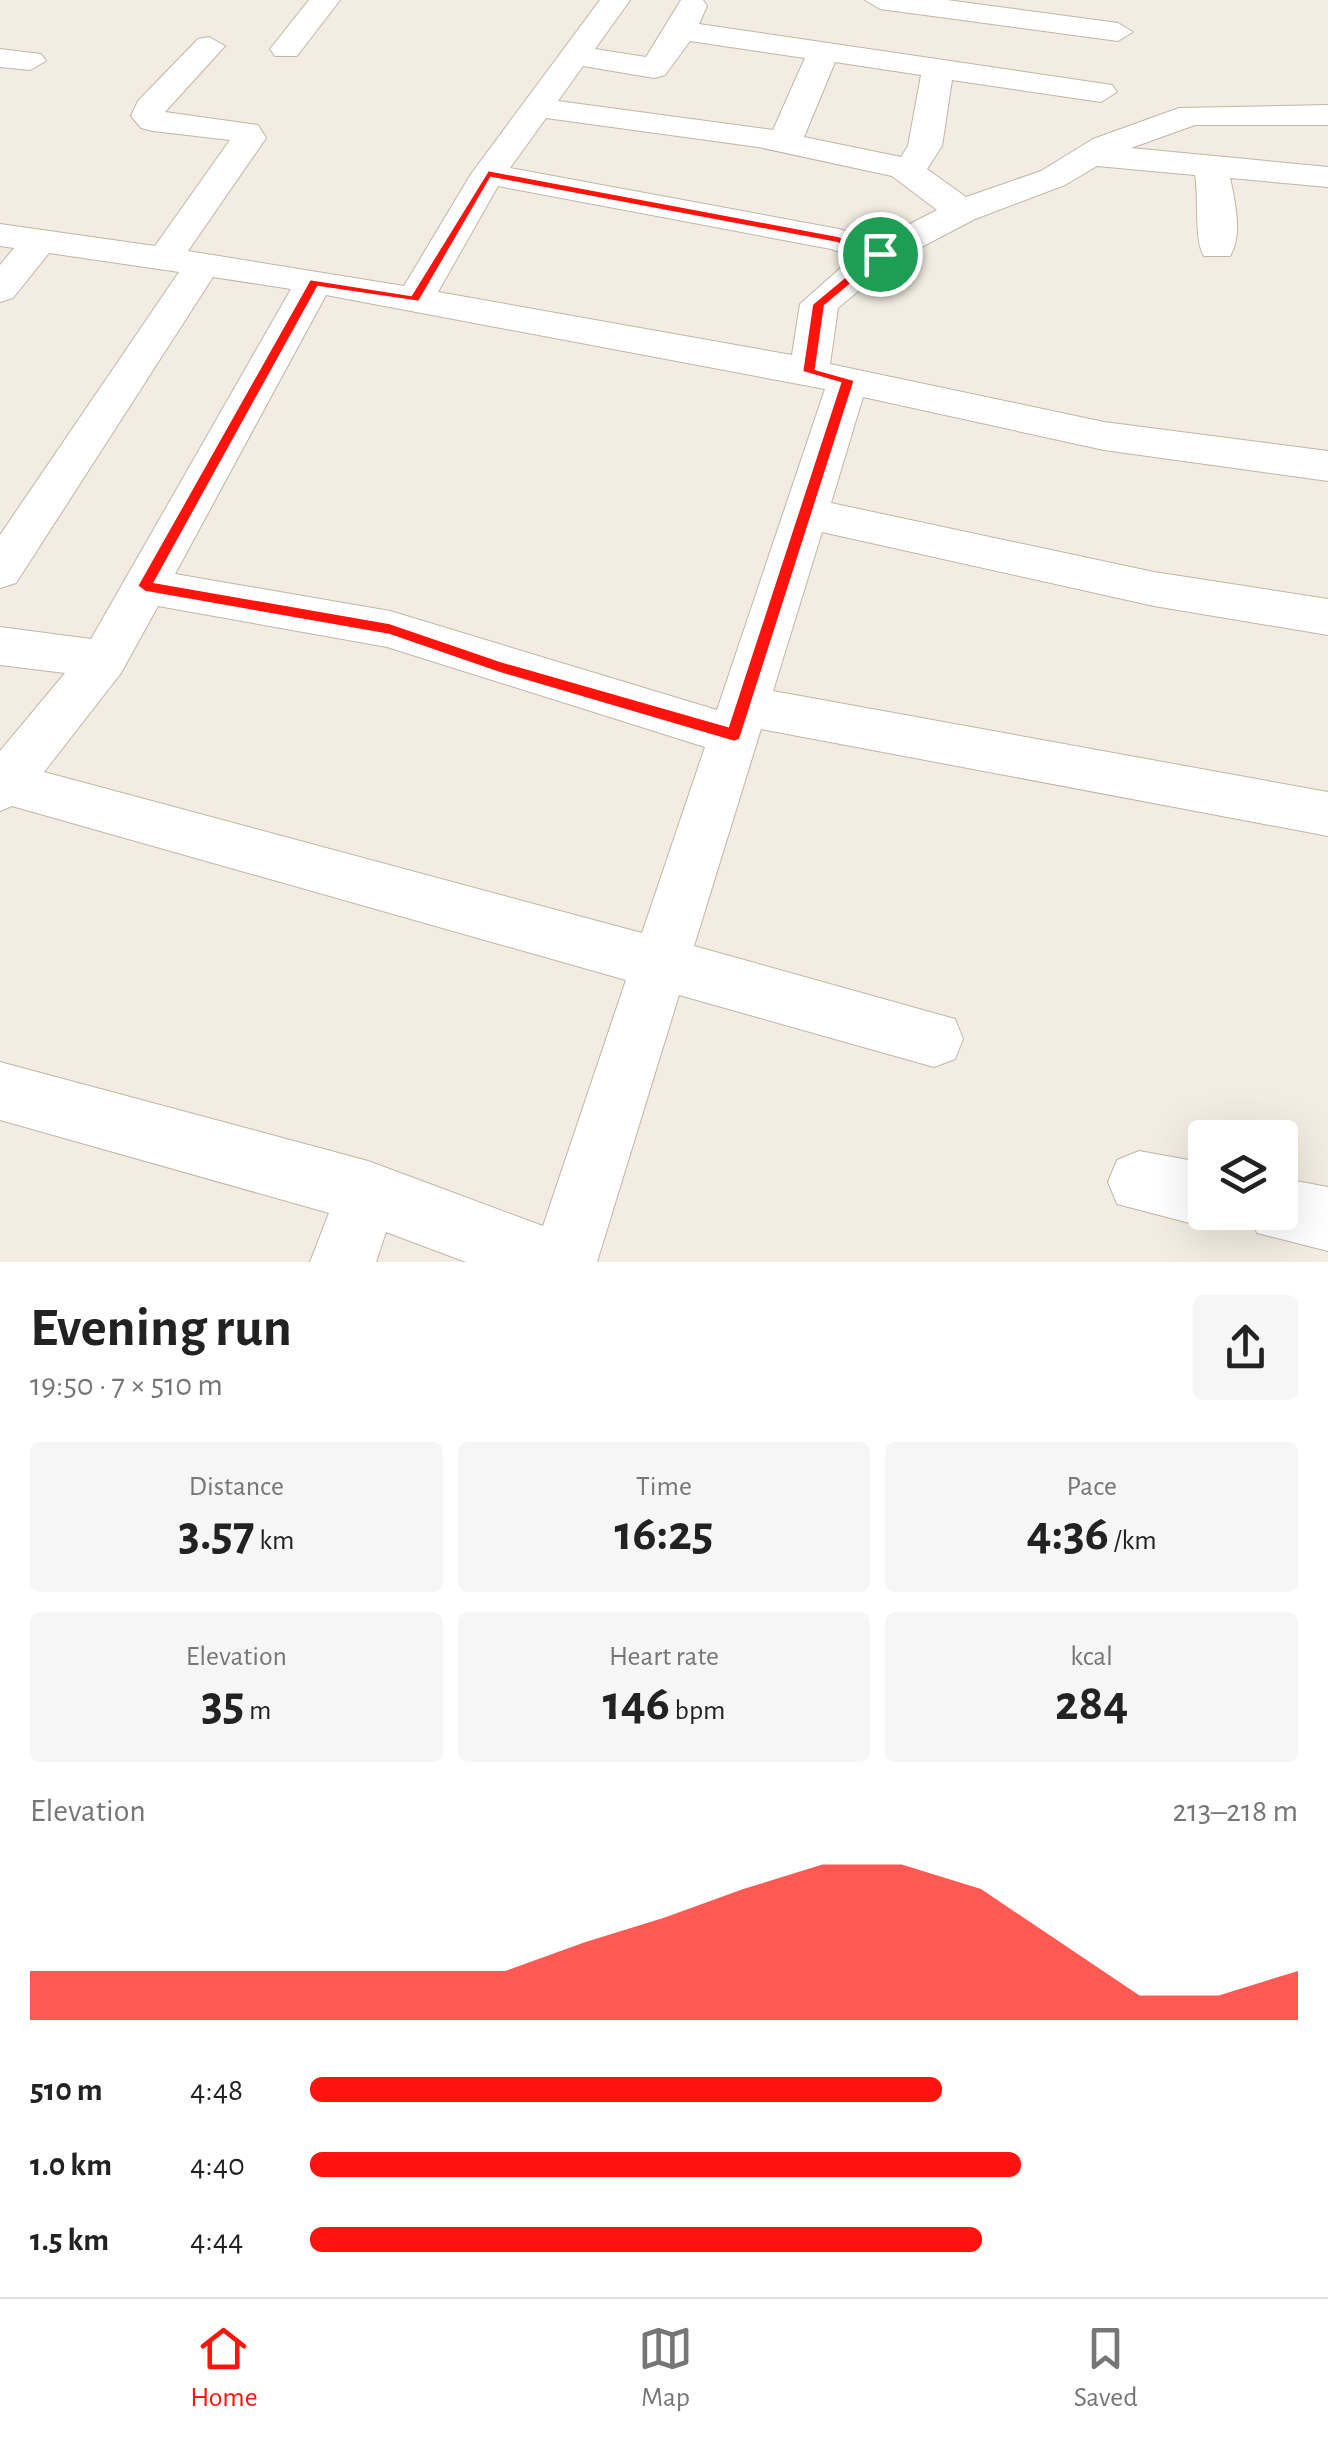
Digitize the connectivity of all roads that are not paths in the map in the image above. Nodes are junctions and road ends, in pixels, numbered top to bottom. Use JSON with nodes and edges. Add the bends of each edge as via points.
{"nodes":[{"id":1,"x":325,"y":0,"type":"edge"},
{"id":2,"x":615,"y":0,"type":"edge"},
{"id":3,"x":698,"y":0,"type":"edge"},
{"id":4,"x":880,"y":0,"type":"edge"},
{"id":5,"x":678,"y":30,"type":"junction"},
{"id":6,"x":1118,"y":32,"type":"dead end"},
{"id":7,"x":209,"y":46,"type":"dead end"},
{"id":8,"x":286,"y":49,"type":"dead end"},
{"id":9,"x":824,"y":52,"type":"junction"},
{"id":10,"x":574,"y":56,"type":"junction"},
{"id":11,"x":938,"y":70,"type":"junction"},
{"id":12,"x":1101,"y":92,"type":"dead end"},
{"id":13,"x":540,"y":107,"type":"junction"},
{"id":14,"x":1328,"y":115,"type":"edge"},
{"id":15,"x":784,"y":143,"type":"junction"},
{"id":16,"x":1091,"y":154,"type":"junction"},
{"id":17,"x":1210,"y":166,"type":"junction"},
{"id":18,"x":908,"y":171,"type":"junction"},
{"id":19,"x":488,"y":174,"type":"junction"},
{"id":20,"x":1328,"y":178,"type":"edge"},
{"id":21,"x":962,"y":211,"type":"junction"},
{"id":22,"x":19,"y":238,"type":"edge"},
{"id":23,"x":1217,"y":248,"type":"dead end"},
{"id":24,"x":880,"y":254,"type":"junction"},
{"id":25,"x":184,"y":261,"type":"junction"},
{"id":26,"x":314,"y":282,"type":"junction"},
{"id":27,"x":0,"y":290,"type":"edge"},
{"id":28,"x":414,"y":300,"type":"junction"},
{"id":29,"x":828,"y":376,"type":"junction"},
{"id":30,"x":1328,"y":466,"type":"edge"},
{"id":31,"x":805,"y":513,"type":"junction"},
{"id":32,"x":0,"y":571,"type":"edge"},
{"id":33,"x":145,"y":586,"type":"junction"},
{"id":34,"x":1328,"y":618,"type":"edge"},
{"id":35,"x":0,"y":646,"type":"edge"},
{"id":36,"x":104,"y":660,"type":"junction"},
{"id":37,"x":738,"y":720,"type":"junction"},
{"id":38,"x":3,"y":786,"type":"edge"},
{"id":39,"x":1328,"y":814,"type":"edge"},
{"id":40,"x":660,"y":964,"type":"junction"},
{"id":41,"x":934,"y":1040,"type":"dead end"},
{"id":42,"x":0,"y":1091,"type":"edge"},
{"id":43,"x":1139,"y":1182,"type":"dead end"},
{"id":44,"x":1188,"y":1192,"type":"edge"},
{"id":45,"x":368,"y":1193,"type":"junction"},
{"id":46,"x":1298,"y":1213,"type":"edge"},
{"id":47,"x":1328,"y":1219,"type":"edge"},
{"id":48,"x":343,"y":1262,"type":"edge"},
{"id":49,"x":552,"y":1262,"type":"edge"},
{"id":50,"x":564,"y":1262,"type":"edge"}],
"edges":[{"from":1,"to":8,"type":"street"},
{"from":2,"to":10,"type":"street"},
{"from":3,"to":5,"type":"street"},
{"from":4,"to":6,"type":"street"},
{"from":5,"to":9,"type":"street"},
{"from":5,"to":10,"type":"street","via":[[654,68]]},
{"from":7,"to":25,"type":"street","via":[[148,116],[152,122],[246,132],[250,138]]},
{"from":9,"to":11,"type":"street"},
{"from":9,"to":15,"type":"street"},
{"from":10,"to":13,"type":"street"},
{"from":11,"to":12,"type":"street"},
{"from":11,"to":18,"type":"street","via":[[924,146]]},
{"from":13,"to":15,"type":"street"},
{"from":13,"to":19,"type":"street"},
{"from":14,"to":16,"type":"street","via":[[1191,114]]},
{"from":15,"to":18,"type":"street"},
{"from":16,"to":17,"type":"street"},
{"from":16,"to":21,"type":"street","via":[[1054,178]]},
{"from":17,"to":20,"type":"street"},
{"from":17,"to":23,"type":"street"},
{"from":18,"to":21,"type":"street"},
{"from":19,"to":24,"type":"street","via":[[839,240]]},
{"from":19,"to":28,"type":"street"},
{"from":21,"to":24,"type":"street"},
{"from":22,"to":25,"type":"street"},
{"from":22,"to":27,"type":"street"},
{"from":24,"to":29,"type":"street","via":[[818,304]]},
{"from":25,"to":26,"type":"street"},
{"from":25,"to":32,"type":"street"},
{"from":26,"to":28,"type":"street"},
{"from":26,"to":33,"type":"street"},
{"from":28,"to":29,"type":"street"},
{"from":29,"to":30,"type":"street","via":[[1104,436]]},
{"from":29,"to":31,"type":"street"},
{"from":31,"to":34,"type":"street","via":[[1154,589]]},
{"from":31,"to":37,"type":"street"},
{"from":33,"to":36,"type":"street"},
{"from":33,"to":37,"type":"street","via":[[390,629],[499,666]]},
{"from":35,"to":36,"type":"street"},
{"from":36,"to":38,"type":"street"},
{"from":37,"to":39,"type":"street"},
{"from":37,"to":40,"type":"street"},
{"from":38,"to":40,"type":"street"},
{"from":40,"to":41,"type":"street"},
{"from":40,"to":50,"type":"street"},
{"from":42,"to":45,"type":"street"},
{"from":43,"to":44,"type":"street"},
{"from":45,"to":48,"type":"street"},
{"from":45,"to":49,"type":"street"},
{"from":46,"to":47,"type":"street"}]}
